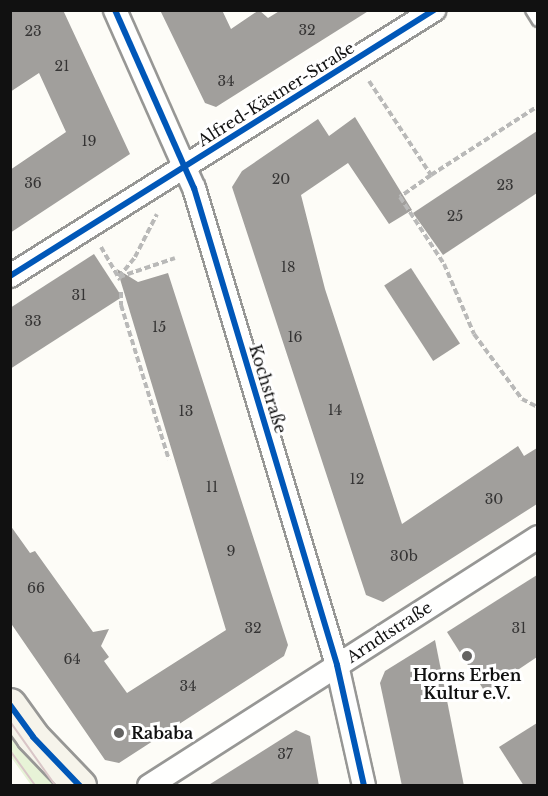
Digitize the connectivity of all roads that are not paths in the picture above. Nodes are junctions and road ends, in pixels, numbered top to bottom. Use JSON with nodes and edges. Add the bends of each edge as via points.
{"nodes":[{"id":1,"x":115,"y":10,"type":"edge"},
{"id":2,"x":434,"y":10,"type":"edge"},
{"id":3,"x":531,"y":10,"type":"edge"},
{"id":4,"x":537,"y":21,"type":"edge"},
{"id":5,"x":185,"y":168,"type":"junction"},
{"id":6,"x":10,"y":276,"type":"edge"},
{"id":7,"x":537,"y":537,"type":"edge"},
{"id":8,"x":337,"y":665,"type":"junction"},
{"id":9,"x":10,"y":705,"type":"edge"},
{"id":10,"x":80,"y":786,"type":"edge"},
{"id":11,"x":149,"y":786,"type":"edge"},
{"id":12,"x":364,"y":786,"type":"edge"}],
"edges":[{"from":1,"to":5,"type":"street","name":"Kochstraße"},
{"from":2,"to":5,"type":"street","name":"Alfred-Kästner-Straße"},
{"from":3,"to":4,"type":"lane"},
{"from":5,"to":6,"type":"street","name":"Alfred-Kästner-Straße"},
{"from":5,"to":8,"type":"street","name":"Kochstraße"},
{"from":7,"to":8,"type":"street","name":"Arndtstraße"},
{"from":8,"to":11,"type":"street","name":"Arndtstraße"},
{"from":8,"to":12,"type":"street","name":"Kochstraße"},
{"from":9,"to":10,"type":"main road","via":[[33,737]]}]}
